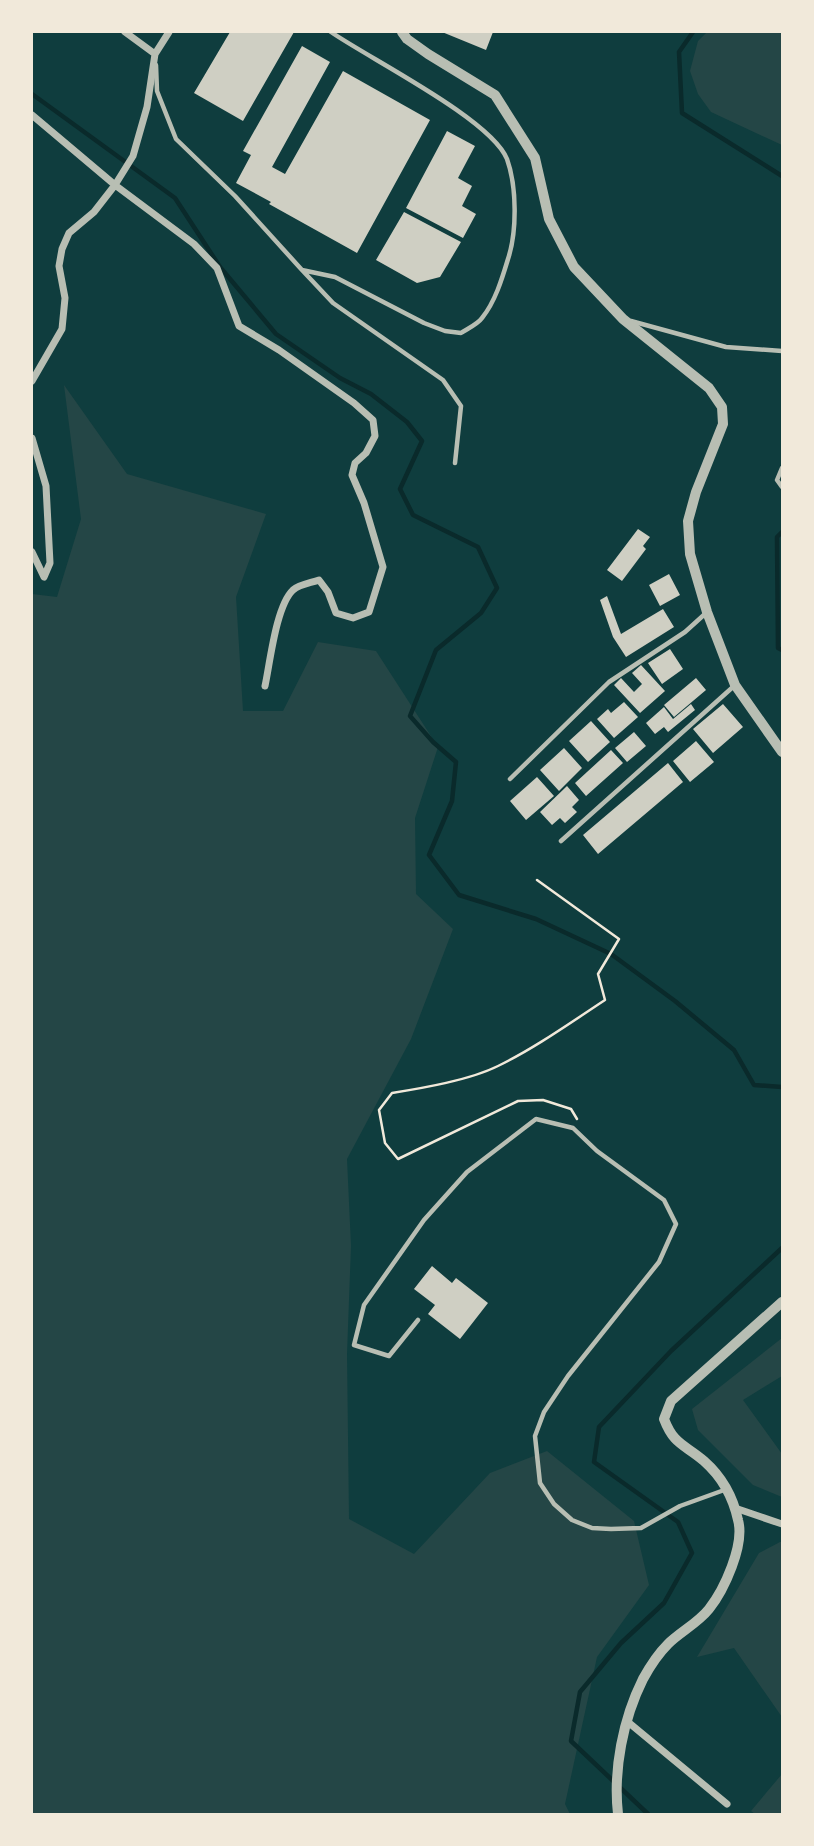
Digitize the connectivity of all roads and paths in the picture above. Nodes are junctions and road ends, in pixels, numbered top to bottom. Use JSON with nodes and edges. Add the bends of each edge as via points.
{"nodes":[{"id":1,"x":125,"y":32,"type":"edge"},
{"id":2,"x":169,"y":32,"type":"edge"},
{"id":3,"x":331,"y":32,"type":"edge"},
{"id":4,"x":402,"y":32,"type":"edge"},
{"id":5,"x":155,"y":54,"type":"junction"},
{"id":6,"x":32,"y":115,"type":"edge"},
{"id":7,"x":115,"y":185,"type":"junction"},
{"id":8,"x":302,"y":270,"type":"junction"},
{"id":9,"x":623,"y":319,"type":"junction"},
{"id":10,"x":782,"y":351,"type":"edge"},
{"id":11,"x":32,"y":381,"type":"edge"},
{"id":12,"x":32,"y":438,"type":"edge"},
{"id":13,"x":455,"y":463,"type":"dead end"},
{"id":14,"x":782,"y":468,"type":"edge"},
{"id":15,"x":782,"y":487,"type":"edge"},
{"id":16,"x":32,"y":552,"type":"edge"},
{"id":17,"x":707,"y":612,"type":"junction"},
{"id":18,"x":735,"y":685,"type":"junction"},
{"id":19,"x":265,"y":686,"type":"dead end"},
{"id":20,"x":782,"y":752,"type":"edge"},
{"id":21,"x":510,"y":779,"type":"dead end"},
{"id":22,"x":561,"y":841,"type":"dead end"},
{"id":23,"x":537,"y":880,"type":"dead end"},
{"id":24,"x":573,"y":1128,"type":"junction"},
{"id":25,"x":782,"y":1302,"type":"edge"},
{"id":26,"x":418,"y":1320,"type":"dead end"},
{"id":27,"x":727,"y":1489,"type":"junction"},
{"id":28,"x":734,"y":1507,"type":"junction"},
{"id":29,"x":782,"y":1524,"type":"edge"},
{"id":30,"x":628,"y":1722,"type":"junction"},
{"id":31,"x":727,"y":1804,"type":"dead end"},
{"id":32,"x":618,"y":1815,"type":"edge"}],
"edges":[{"from":1,"to":5,"type":"street"},
{"from":2,"to":5,"type":"street"},
{"from":3,"to":8,"type":"lane","via":[[461,112],[490,138],[506,158],[511,180],[512,247],[482,320],[461,333],[424,323],[335,277]]},
{"from":4,"to":9,"type":"street","via":[[428,54],[495,95],[535,158],[549,219],[574,267]]},
{"from":5,"to":7,"type":"street","via":[[133,156]]},
{"from":5,"to":8,"type":"lane","via":[[156,91],[176,139]]},
{"from":6,"to":7,"type":"street"},
{"from":7,"to":11,"type":"street","via":[[94,212],[69,233],[59,266],[65,298],[62,329]]},
{"from":7,"to":19,"type":"street","via":[[194,244],[217,268],[239,326],[373,420],[375,436],[355,463],[352,475],[383,567],[375,600],[369,612],[353,618],[336,613],[319,580],[291,592],[281,613]]},
{"from":8,"to":13,"type":"lane","via":[[333,303],[443,380],[461,407]]},
{"from":9,"to":10,"type":"lane","via":[[726,347]]},
{"from":9,"to":17,"type":"street","via":[[709,388],[722,407],[723,424],[688,521],[690,554]]},
{"from":12,"to":16,"type":"street","via":[[46,486],[50,563],[44,577]]},
{"from":14,"to":15,"type":"lane","via":[[777,480]]},
{"from":17,"to":18,"type":"street"},
{"from":17,"to":21,"type":"lane","via":[[609,682]]},
{"from":18,"to":20,"type":"street"},
{"from":18,"to":22,"type":"lane"},
{"from":23,"to":24,"type":"path","via":[[619,939],[598,974],[604,1000],[496,1067],[392,1093],[379,1110],[385,1143],[398,1159],[518,1101],[543,1100],[570,1110],[578,1121]]},
{"from":24,"to":26,"type":"lane","via":[[536,1119],[467,1172],[424,1220],[364,1305],[354,1345],[389,1356]]},
{"from":24,"to":27,"type":"lane","via":[[664,1200],[676,1224],[659,1262],[544,1412],[535,1436],[540,1483],[572,1520],[592,1528],[641,1528],[680,1506]]},
{"from":25,"to":27,"type":"street","via":[[671,1401],[664,1419],[670,1436],[705,1462]]},
{"from":27,"to":28,"type":"street"},
{"from":28,"to":29,"type":"street"},
{"from":28,"to":30,"type":"street","via":[[739,1523],[737,1547],[728,1575],[708,1611],[666,1645],[643,1679]]},
{"from":30,"to":31,"type":"street"},
{"from":30,"to":32,"type":"street","via":[[620,1749]]}]}
